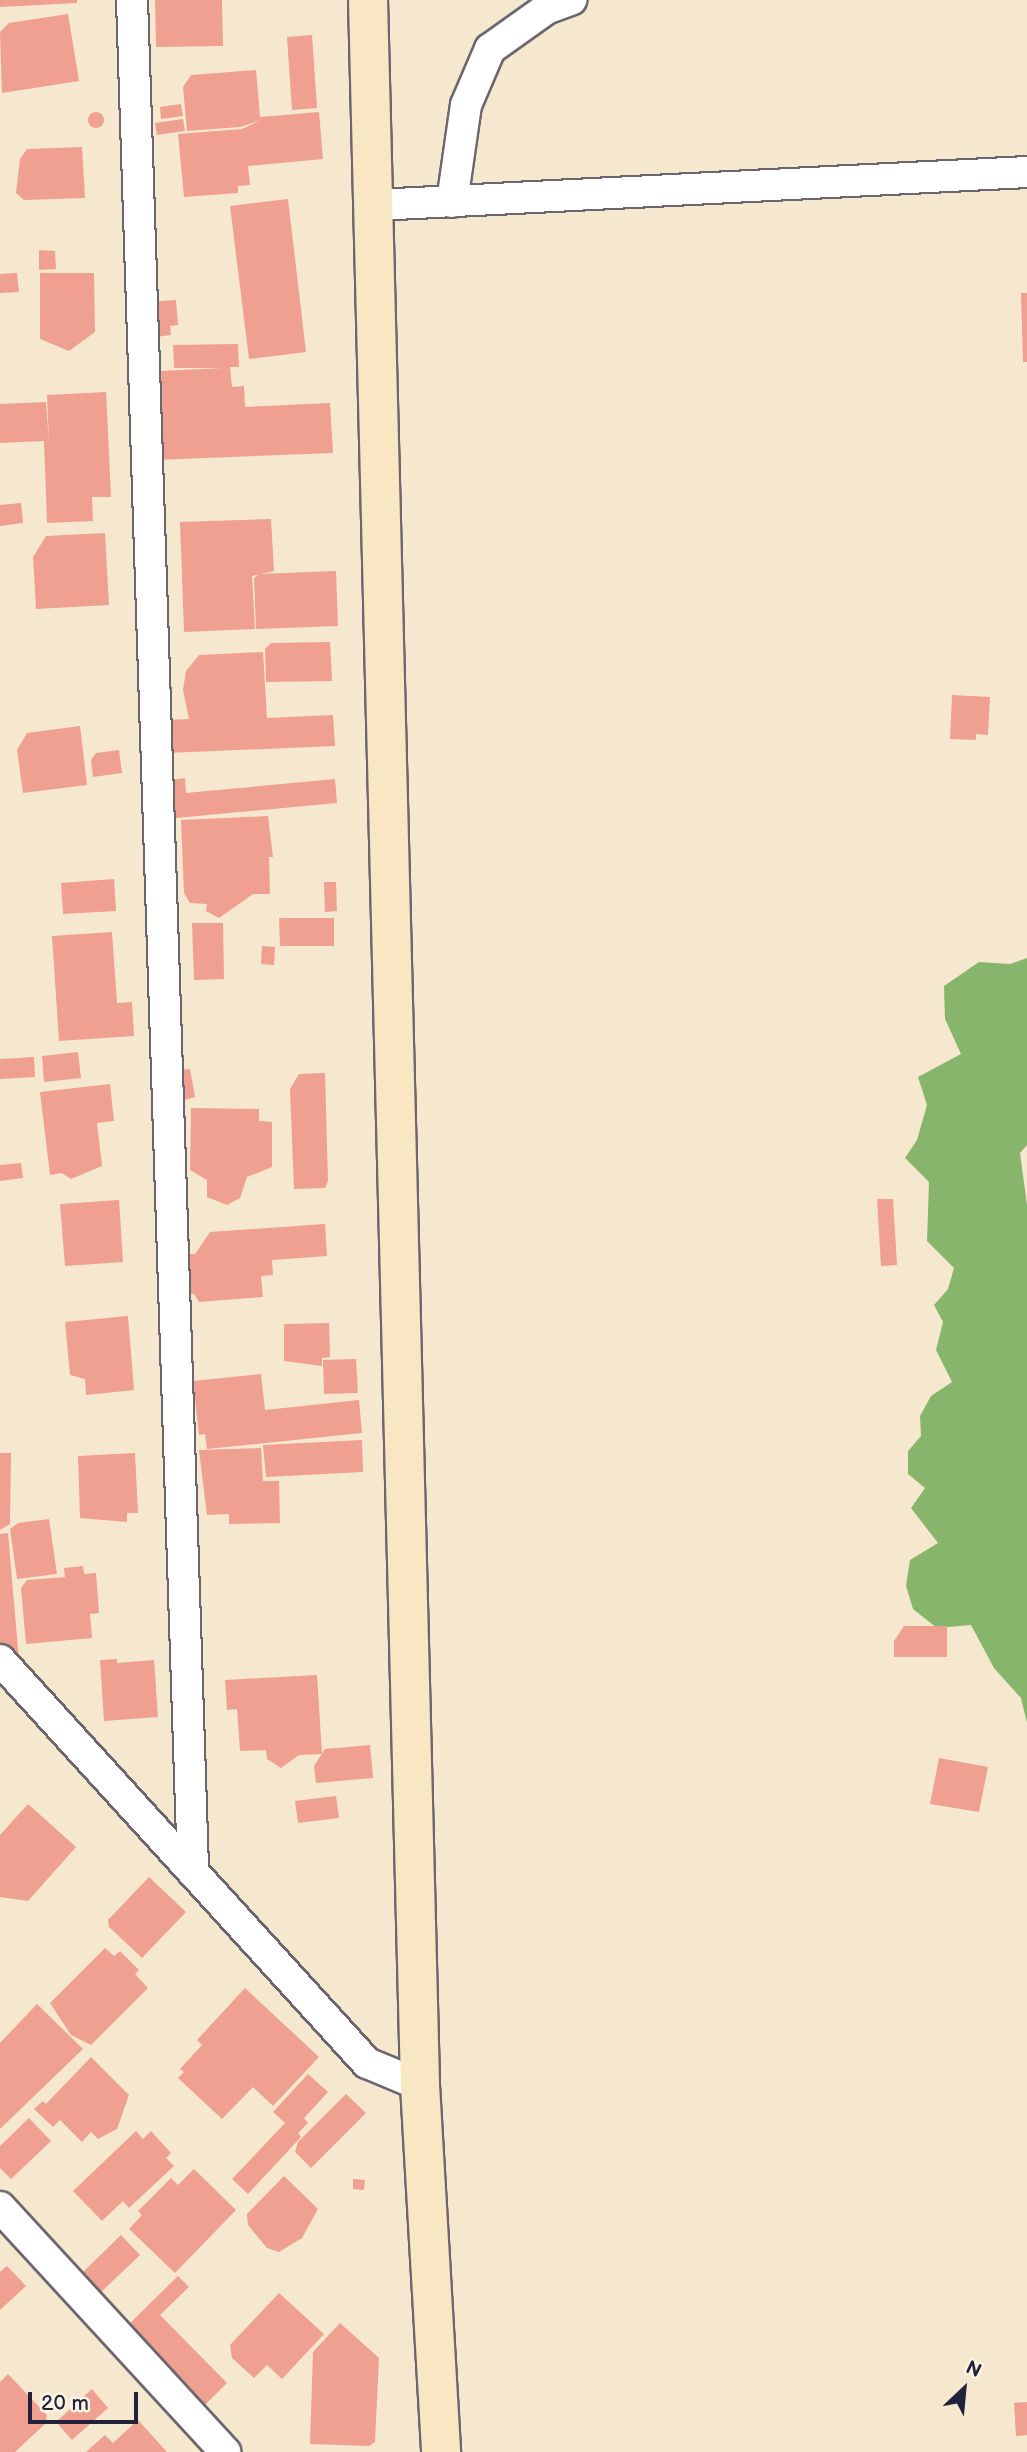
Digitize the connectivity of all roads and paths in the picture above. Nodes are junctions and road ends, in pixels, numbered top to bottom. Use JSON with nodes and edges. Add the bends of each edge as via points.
{"nodes":[{"id":1,"x":132,"y":0,"type":"edge"},
{"id":2,"x":368,"y":0,"type":"edge"},
{"id":3,"x":571,"y":0,"type":"edge"},
{"id":4,"x":1026,"y":172,"type":"edge"},
{"id":5,"x":452,"y":202,"type":"junction"},
{"id":6,"x":376,"y":205,"type":"junction"},
{"id":7,"x":0,"y":1660,"type":"edge"},
{"id":8,"x":193,"y":1872,"type":"junction"},
{"id":9,"x":420,"y":2085,"type":"junction"},
{"id":10,"x":0,"y":2207,"type":"edge"},
{"id":11,"x":225,"y":2452,"type":"edge"},
{"id":12,"x":441,"y":2452,"type":"edge"}],
"edges":[{"from":1,"to":8,"type":"street"},
{"from":2,"to":6,"type":"main road"},
{"from":3,"to":5,"type":"street","via":[[546,9],[490,49],[466,105]]},
{"from":4,"to":5,"type":"street"},
{"from":5,"to":6,"type":"street"},
{"from":6,"to":9,"type":"main road"},
{"from":7,"to":8,"type":"street"},
{"from":8,"to":9,"type":"street","via":[[368,2063]]},
{"from":9,"to":12,"type":"main road"},
{"from":10,"to":11,"type":"street"}]}
